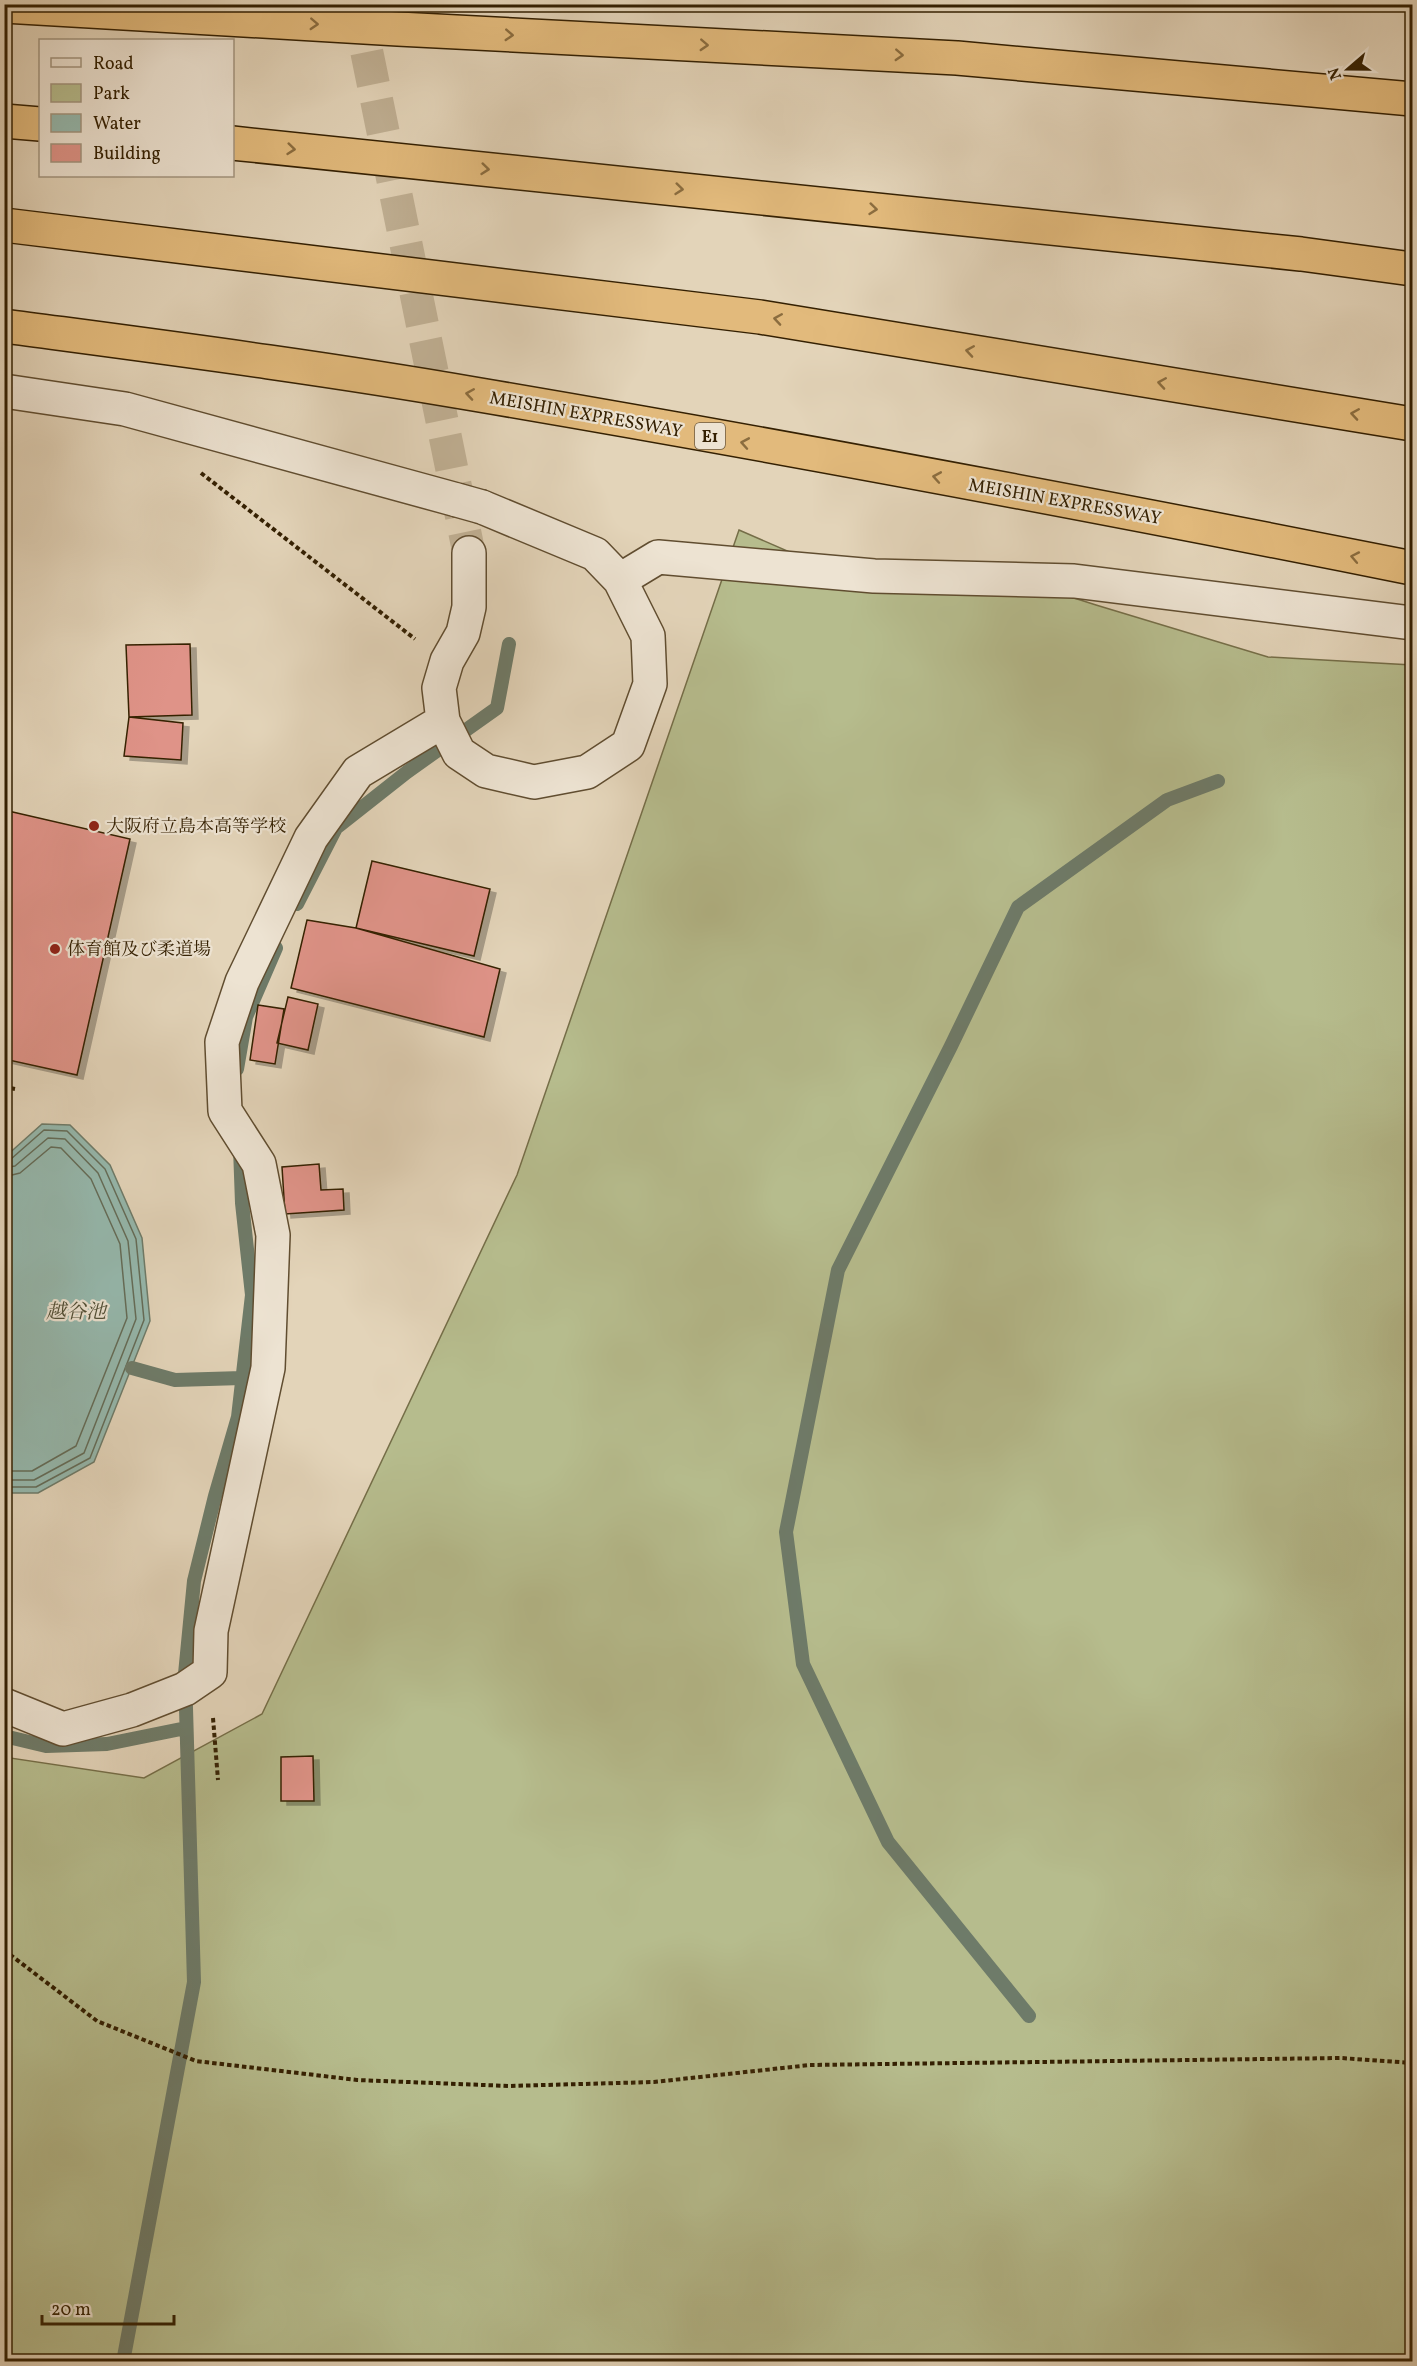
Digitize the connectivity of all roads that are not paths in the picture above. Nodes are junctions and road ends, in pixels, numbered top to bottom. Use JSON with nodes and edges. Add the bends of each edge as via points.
{"nodes":[{"id":1,"x":4,"y":6,"type":"edge"},
{"id":2,"x":1413,"y":99,"type":"edge"},
{"id":3,"x":4,"y":121,"type":"edge"},
{"id":4,"x":39,"y":124,"type":"edge"},
{"id":5,"x":234,"y":143,"type":"edge"},
{"id":6,"x":4,"y":225,"type":"edge"},
{"id":7,"x":1413,"y":269,"type":"edge"},
{"id":8,"x":4,"y":326,"type":"edge"},
{"id":9,"x":4,"y":391,"type":"edge"},
{"id":10,"x":1413,"y":424,"type":"edge"},
{"id":11,"x":469,"y":553,"type":"tunnel mouth"},
{"id":12,"x":1413,"y":568,"type":"edge"},
{"id":13,"x":620,"y":580,"type":"junction"},
{"id":14,"x":1413,"y":623,"type":"edge"},
{"id":15,"x":444,"y":723,"type":"junction"},
{"id":16,"x":4,"y":1705,"type":"edge"}],
"edges":[{"from":1,"to":2,"type":"highway","one_way":true,"via":[[957,58]]},
{"from":3,"to":4,"type":"highway"},
{"from":5,"to":7,"type":"highway","one_way":true,"via":[[1301,254]]},
{"from":10,"to":6,"type":"highway","one_way":true,"via":[[760,316]]},
{"from":12,"to":8,"type":"highway","name":"MEISHIN EXPRESSWAY","number":"E1","one_way":true,"via":[[471,393]]},
{"from":9,"to":13,"type":"street","via":[[125,409],[470,503],[595,554]]},
{"from":11,"to":15,"type":"street","via":[[470,607],[439,688]]},
{"from":13,"to":14,"type":"street","via":[[658,557],[874,576],[1074,581]]},
{"from":13,"to":15,"type":"street","via":[[648,636],[651,684],[628,745],[586,772],[534,782],[486,771],[459,753]]},
{"from":15,"to":16,"type":"street","via":[[358,772],[311,838],[243,982],[222,1042],[225,1111],[259,1164],[273,1235],[268,1368],[211,1632],[210,1672],[186,1689],[132,1710],[63,1729]]}]}
